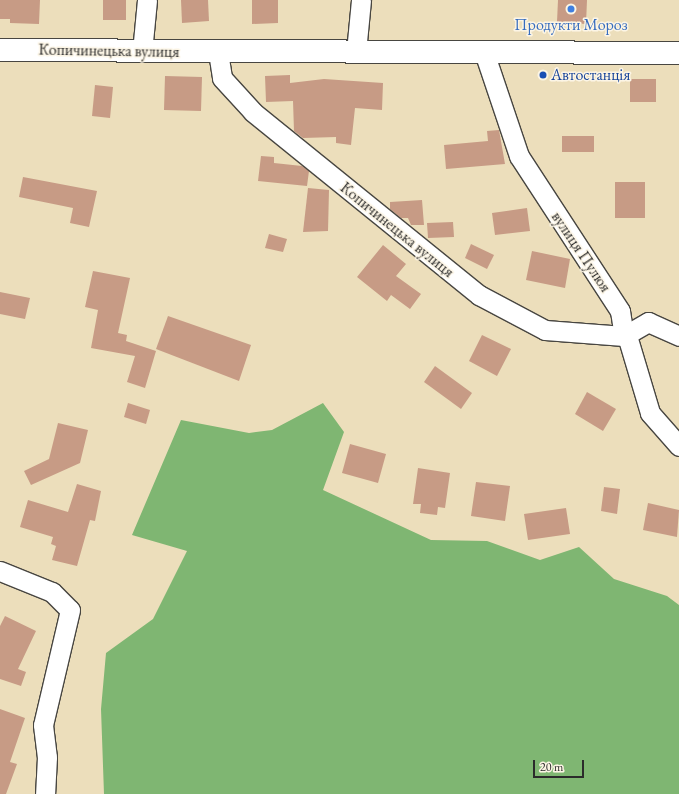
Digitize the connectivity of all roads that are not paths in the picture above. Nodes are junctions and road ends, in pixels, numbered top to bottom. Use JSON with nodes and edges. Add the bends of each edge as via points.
{"nodes":[{"id":1,"x":147,"y":0,"type":"edge"},
{"id":2,"x":361,"y":0,"type":"edge"},
{"id":3,"x":0,"y":50,"type":"edge"},
{"id":4,"x":142,"y":52,"type":"junction"},
{"id":5,"x":218,"y":52,"type":"junction"},
{"id":6,"x":356,"y":52,"type":"junction"},
{"id":7,"x":484,"y":52,"type":"junction"},
{"id":8,"x":679,"y":53,"type":"edge"},
{"id":9,"x":624,"y":336,"type":"junction"},
{"id":10,"x":679,"y":336,"type":"edge"},
{"id":11,"x":679,"y":446,"type":"edge"},
{"id":12,"x":0,"y":571,"type":"edge"},
{"id":13,"x":45,"y":794,"type":"edge"}],
"edges":[{"from":1,"to":4,"type":"street"},
{"from":2,"to":6,"type":"street"},
{"from":3,"to":4,"type":"main road","name":"Копичинецька вулиця"},
{"from":4,"to":5,"type":"main road","name":"Копичинецька вулиця"},
{"from":5,"to":6,"type":"main road","name":"Копичинецька вулиця"},
{"from":5,"to":9,"type":"street","name":"Копичинецька вулиця","via":[[222,78],[253,112],[479,295],[545,330]]},
{"from":6,"to":7,"type":"main road","name":"Копичинецька вулиця"},
{"from":7,"to":8,"type":"main road","name":"Копичинецька вулиця"},
{"from":7,"to":9,"type":"street","name":"вулиця Пулюя","via":[[519,156],[620,311]]},
{"from":9,"to":10,"type":"street","via":[[648,322]]},
{"from":9,"to":11,"type":"street","name":"вулиця Пулюя","via":[[628,338],[650,413]]},
{"from":12,"to":13,"type":"street","via":[[52,592],[70,610],[43,725],[47,757]]}]}
